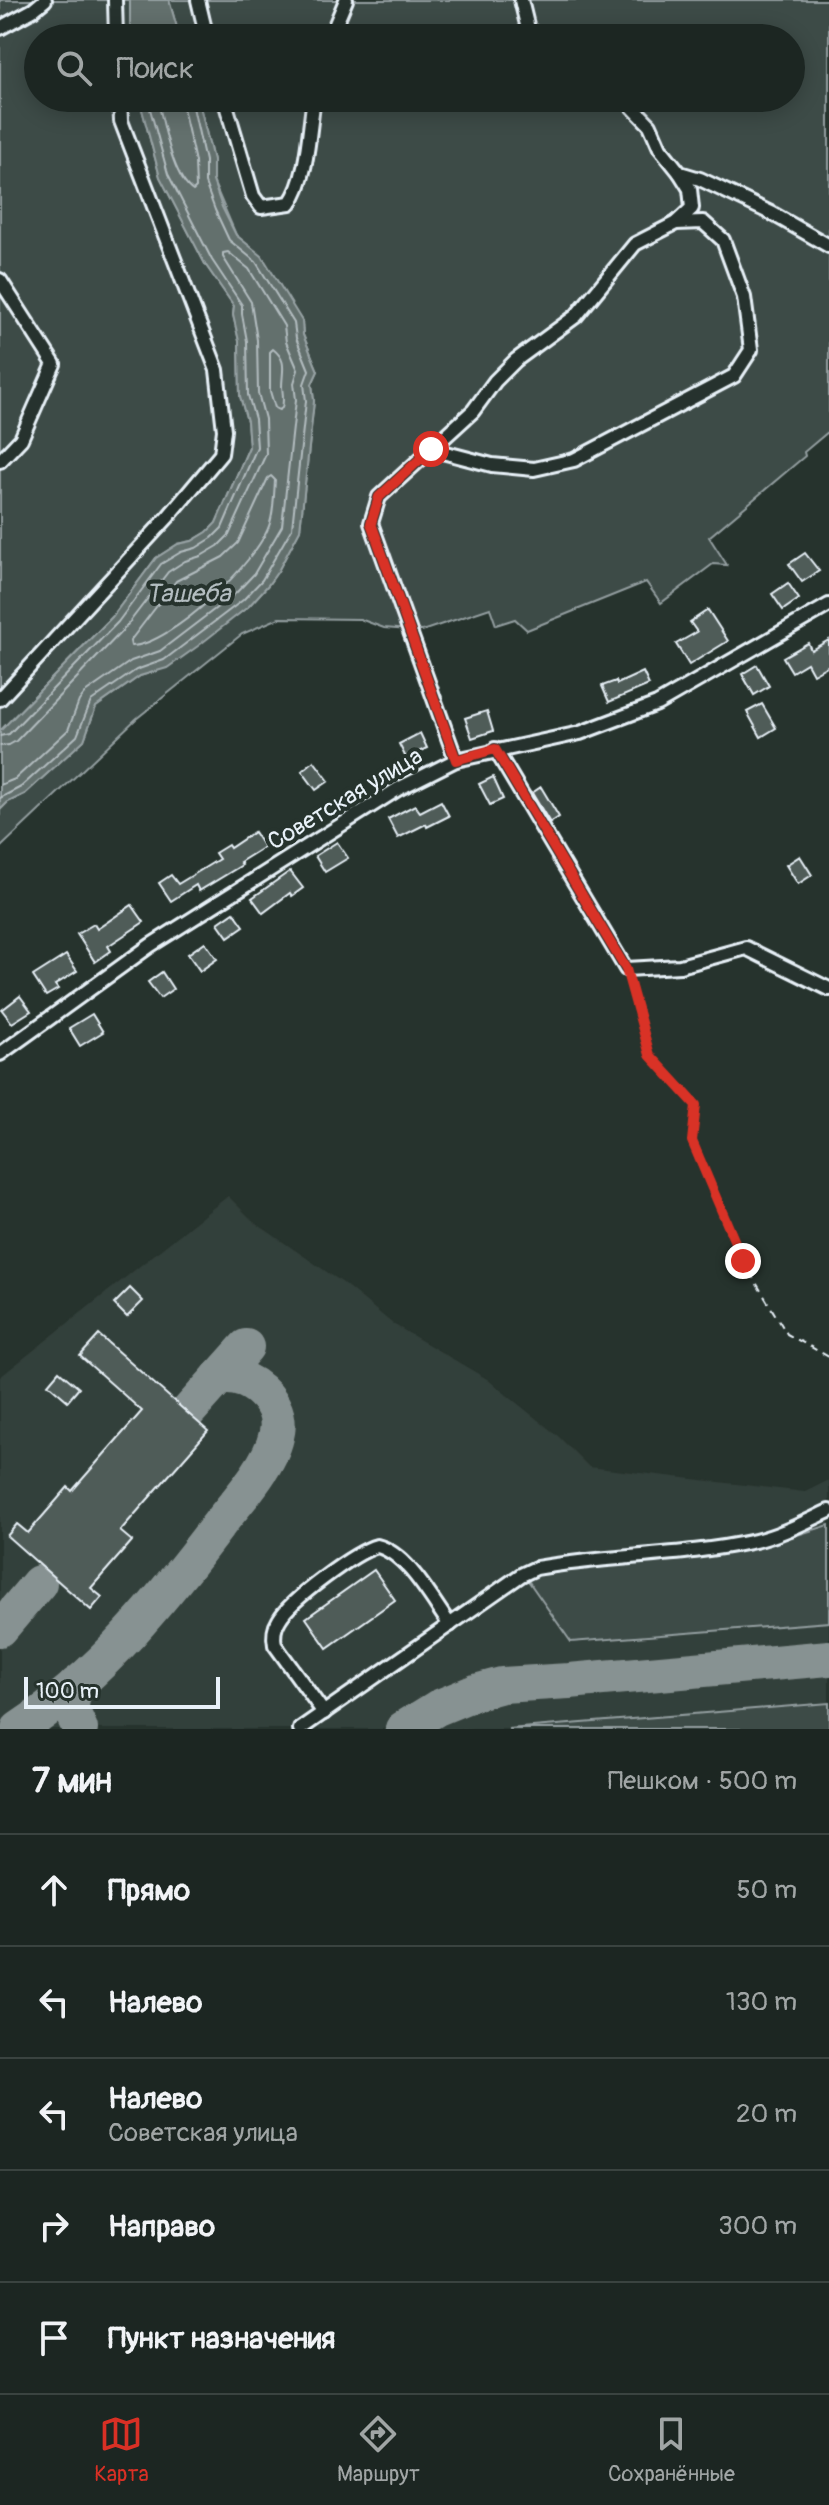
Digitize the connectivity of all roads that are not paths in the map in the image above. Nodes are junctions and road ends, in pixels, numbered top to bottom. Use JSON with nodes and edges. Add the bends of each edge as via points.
{"nodes":[{"id":1,"x":45,"y":0,"type":"edge"},
{"id":2,"x":115,"y":0,"type":"edge"},
{"id":3,"x":198,"y":0,"type":"edge"},
{"id":4,"x":346,"y":0,"type":"edge"},
{"id":5,"x":521,"y":0,"type":"edge"},
{"id":6,"x":116,"y":24,"type":"edge"},
{"id":7,"x":204,"y":24,"type":"edge"},
{"id":8,"x":336,"y":24,"type":"edge"},
{"id":9,"x":527,"y":24,"type":"edge"},
{"id":10,"x":0,"y":28,"type":"edge"},
{"id":11,"x":121,"y":112,"type":"edge"},
{"id":12,"x":228,"y":112,"type":"edge"},
{"id":13,"x":312,"y":112,"type":"edge"},
{"id":14,"x":637,"y":112,"type":"edge"},
{"id":15,"x":680,"y":173,"type":"junction"},
{"id":16,"x":676,"y":223,"type":"junction"},
{"id":17,"x":829,"y":246,"type":"edge"},
{"id":18,"x":0,"y":280,"type":"edge"},
{"id":19,"x":431,"y":449,"type":"junction"},
{"id":20,"x":0,"y":461,"type":"edge"},
{"id":21,"x":829,"y":605,"type":"edge"},
{"id":22,"x":0,"y":699,"type":"edge"},
{"id":23,"x":495,"y":749,"type":"junction"},
{"id":24,"x":456,"y":760,"type":"junction"},
{"id":25,"x":829,"y":989,"type":"edge"},
{"id":26,"x":0,"y":1054,"type":"edge"},
{"id":27,"x":829,"y":1511,"type":"edge"},
{"id":28,"x":450,"y":1625,"type":"junction"},
{"id":29,"x":324,"y":1713,"type":"junction"},
{"id":30,"x":300,"y":1729,"type":"edge"}],
"edges":[{"from":1,"to":10,"type":"street"},
{"from":2,"to":6,"type":"street"},
{"from":3,"to":7,"type":"street"},
{"from":4,"to":8,"type":"street"},
{"from":5,"to":9,"type":"street"},
{"from":11,"to":22,"type":"street","via":[[217,370],[224,430],[221,454]]},
{"from":12,"to":13,"type":"street","via":[[261,207],[290,203],[297,194]]},
{"from":14,"to":15,"type":"street"},
{"from":15,"to":16,"type":"street","via":[[690,189],[692,208]]},
{"from":15,"to":17,"type":"street","via":[[773,214]]},
{"from":16,"to":19,"type":"street","via":[[635,244],[576,316],[516,360],[473,411]]},
{"from":16,"to":19,"type":"street","via":[[703,222],[723,240],[744,297],[751,350],[734,376],[574,460],[534,469],[492,465]]},
{"from":18,"to":20,"type":"street","via":[[54,364],[21,439]]},
{"from":19,"to":24,"type":"street","via":[[379,497],[371,523]]},
{"from":21,"to":23,"type":"street","name":"Советская улица","via":[[657,704],[580,733]]},
{"from":23,"to":24,"type":"street","name":"Советская улица"},
{"from":23,"to":25,"type":"street","via":[[626,969],[680,966],[746,948]]},
{"from":24,"to":26,"type":"street","name":"Советская улица","via":[[398,789],[151,945]]},
{"from":27,"to":28,"type":"street","via":[[757,1540],[536,1568]]},
{"from":28,"to":29,"type":"street"},
{"from":28,"to":29,"type":"street","via":[[392,1552],[377,1546],[352,1558],[288,1607],[273,1634],[275,1645]]},
{"from":29,"to":30,"type":"street"}]}
